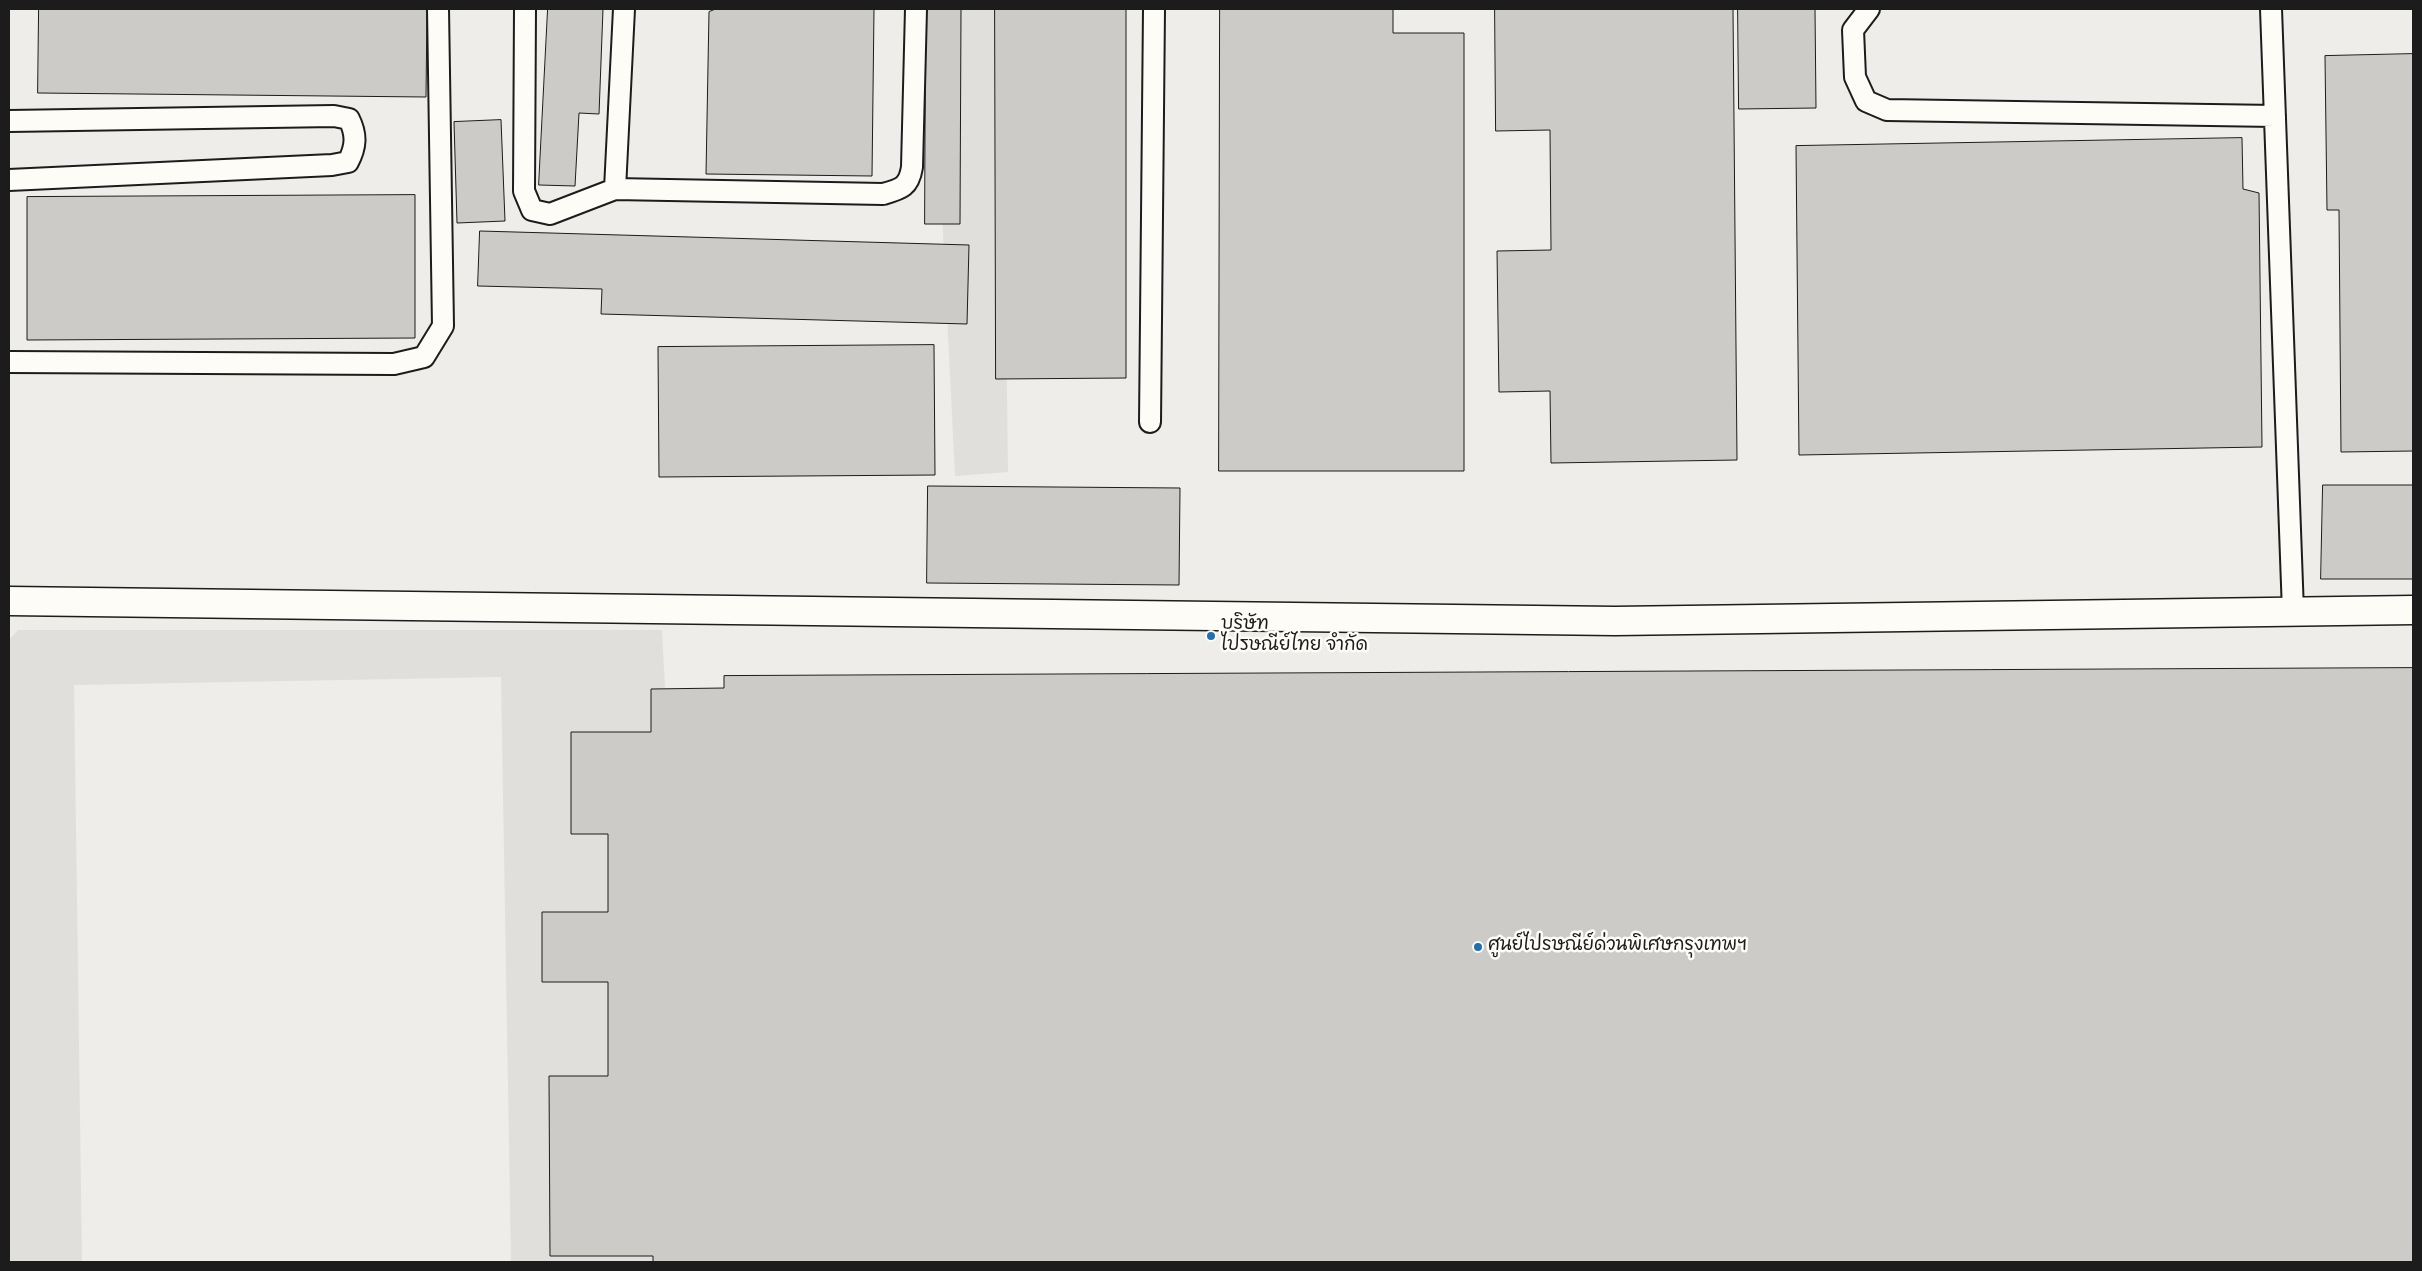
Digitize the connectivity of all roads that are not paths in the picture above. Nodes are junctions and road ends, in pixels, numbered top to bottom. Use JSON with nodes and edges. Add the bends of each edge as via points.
{"nodes":[{"id":1,"x":438,"y":9,"type":"edge"},
{"id":2,"x":525,"y":9,"type":"edge"},
{"id":3,"x":624,"y":9,"type":"edge"},
{"id":4,"x":916,"y":9,"type":"edge"},
{"id":5,"x":1154,"y":9,"type":"edge"},
{"id":6,"x":1869,"y":9,"type":"edge"},
{"id":7,"x":2272,"y":9,"type":"edge"},
{"id":8,"x":2275,"y":116,"type":"junction"},
{"id":9,"x":9,"y":121,"type":"edge"},
{"id":10,"x":9,"y":180,"type":"edge"},
{"id":11,"x":615,"y":189,"type":"junction"},
{"id":12,"x":9,"y":362,"type":"edge"},
{"id":13,"x":1150,"y":422,"type":"dead end"},
{"id":14,"x":9,"y":601,"type":"edge"},
{"id":15,"x":2413,"y":610,"type":"edge"},
{"id":16,"x":2293,"y":612,"type":"junction"}],
"edges":[{"from":1,"to":12,"type":"lane","via":[[443,326],[424,357],[394,364]]},
{"from":2,"to":11,"type":"lane","via":[[524,191],[532,210],[550,214]]},
{"from":3,"to":11,"type":"lane"},
{"from":4,"to":11,"type":"lane","via":[[912,167],[910,180],[900,189],[883,194]]},
{"from":5,"to":13,"type":"lane"},
{"from":6,"to":8,"type":"lane","via":[[1853,30],[1855,77],[1866,101],[1886,110]]},
{"from":7,"to":8,"type":"lane"},
{"from":8,"to":16,"type":"lane"},
{"from":9,"to":10,"type":"lane","via":[[334,116],[349,120],[355,131],[355,149],[348,162],[332,165]]},
{"from":14,"to":16,"type":"street","via":[[1615,622]]},
{"from":15,"to":16,"type":"street"}]}
